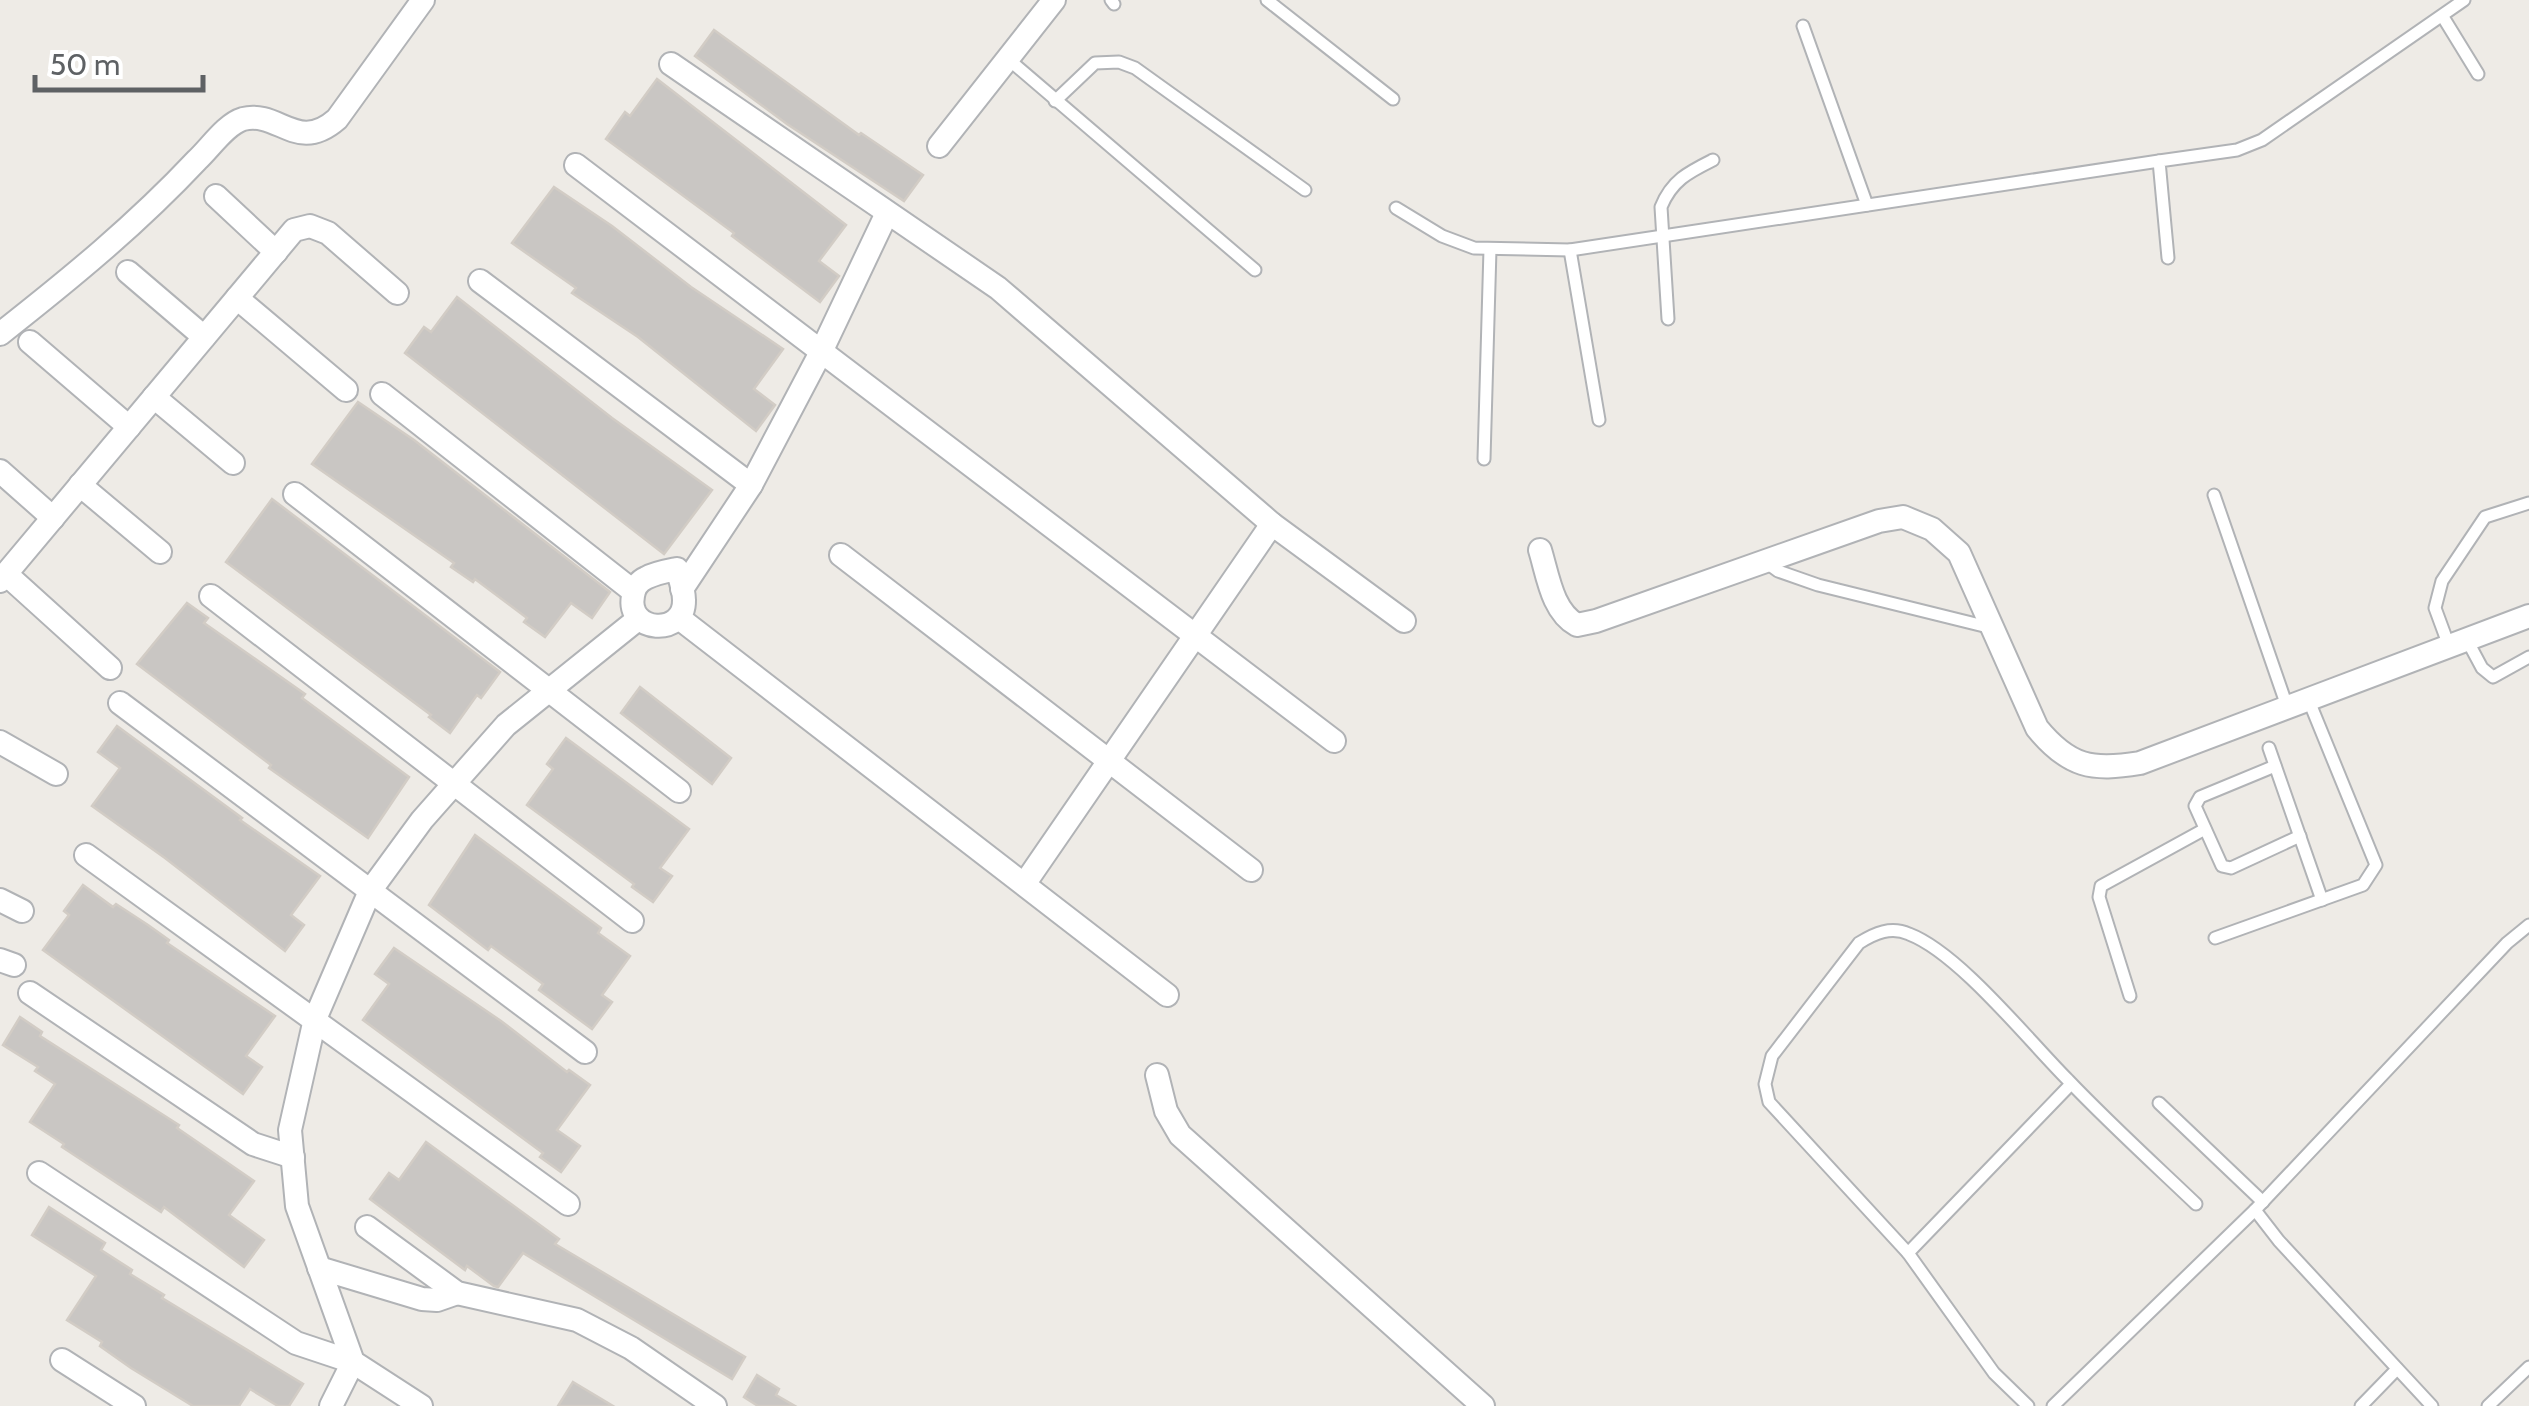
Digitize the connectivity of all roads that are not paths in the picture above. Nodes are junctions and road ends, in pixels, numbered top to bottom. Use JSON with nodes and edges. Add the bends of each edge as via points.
{"nodes":[{"id":1,"x":423,"y":0,"type":"edge"},
{"id":2,"x":1054,"y":0,"type":"edge"},
{"id":3,"x":1267,"y":0,"type":"edge"},
{"id":4,"x":2464,"y":0,"type":"edge"},
{"id":5,"x":2444,"y":17,"type":"junction"},
{"id":6,"x":1803,"y":26,"type":"dead end"},
{"id":7,"x":1007,"y":58,"type":"junction"},
{"id":8,"x":671,"y":64,"type":"dead end"},
{"id":9,"x":2478,"y":74,"type":"dead end"},
{"id":10,"x":1393,"y":100,"type":"dead end"},
{"id":11,"x":1055,"y":101,"type":"junction"},
{"id":12,"x":939,"y":146,"type":"dead end"},
{"id":13,"x":1713,"y":160,"type":"dead end"},
{"id":14,"x":2159,"y":161,"type":"junction"},
{"id":15,"x":576,"y":165,"type":"dead end"},
{"id":16,"x":1304,"y":190,"type":"dead end"},
{"id":17,"x":216,"y":196,"type":"dead end"},
{"id":18,"x":1867,"y":205,"type":"junction"},
{"id":19,"x":1396,"y":208,"type":"dead end"},
{"id":20,"x":886,"y":214,"type":"junction"},
{"id":21,"x":1661,"y":236,"type":"junction"},
{"id":22,"x":1490,"y":249,"type":"junction"},
{"id":23,"x":1570,"y":250,"type":"junction"},
{"id":24,"x":276,"y":252,"type":"junction"},
{"id":25,"x":2168,"y":258,"type":"dead end"},
{"id":26,"x":1255,"y":270,"type":"dead end"},
{"id":27,"x":128,"y":272,"type":"dead end"},
{"id":28,"x":480,"y":281,"type":"dead end"},
{"id":29,"x":397,"y":294,"type":"dead end"},
{"id":30,"x":237,"y":298,"type":"junction"},
{"id":31,"x":1668,"y":319,"type":"dead end"},
{"id":32,"x":0,"y":334,"type":"edge"},
{"id":33,"x":204,"y":337,"type":"junction"},
{"id":34,"x":30,"y":342,"type":"dead end"},
{"id":35,"x":821,"y":352,"type":"junction"},
{"id":36,"x":346,"y":390,"type":"dead end"},
{"id":37,"x":382,"y":394,"type":"dead end"},
{"id":38,"x":154,"y":397,"type":"junction"},
{"id":39,"x":1599,"y":420,"type":"dead end"},
{"id":40,"x":129,"y":428,"type":"junction"},
{"id":41,"x":1484,"y":459,"type":"dead end"},
{"id":42,"x":234,"y":463,"type":"dead end"},
{"id":43,"x":0,"y":472,"type":"edge"},
{"id":44,"x":751,"y":485,"type":"junction"},
{"id":45,"x":80,"y":486,"type":"junction"},
{"id":46,"x":295,"y":494,"type":"dead end"},
{"id":47,"x":2214,"y":495,"type":"dead end"},
{"id":48,"x":2529,"y":502,"type":"edge"},
{"id":49,"x":53,"y":518,"type":"junction"},
{"id":50,"x":1272,"y":524,"type":"junction"},
{"id":51,"x":1540,"y":550,"type":"dead end"},
{"id":52,"x":160,"y":552,"type":"dead end"},
{"id":53,"x":842,"y":555,"type":"dead end"},
{"id":54,"x":1766,"y":562,"type":"junction"},
{"id":55,"x":3,"y":577,"type":"edge"},
{"id":56,"x":682,"y":589,"type":"junction"},
{"id":57,"x":633,"y":590,"type":"junction"},
{"id":58,"x":211,"y":596,"type":"dead end"},
{"id":59,"x":2529,"y":616,"type":"edge"},
{"id":60,"x":679,"y":618,"type":"junction"},
{"id":61,"x":638,"y":619,"type":"junction"},
{"id":62,"x":1404,"y":621,"type":"dead end"},
{"id":63,"x":1992,"y":628,"type":"junction"},
{"id":64,"x":1193,"y":636,"type":"junction"},
{"id":65,"x":2458,"y":643,"type":"junction"},
{"id":66,"x":2529,"y":657,"type":"edge"},
{"id":67,"x":110,"y":668,"type":"dead end"},
{"id":68,"x":547,"y":690,"type":"junction"},
{"id":69,"x":120,"y":703,"type":"dead end"},
{"id":70,"x":2299,"y":705,"type":"junction"},
{"id":71,"x":1334,"y":740,"type":"dead end"},
{"id":72,"x":0,"y":742,"type":"edge"},
{"id":73,"x":2269,"y":748,"type":"dead end"},
{"id":74,"x":1108,"y":762,"type":"junction"},
{"id":75,"x":2275,"y":766,"type":"junction"},
{"id":76,"x":56,"y":774,"type":"dead end"},
{"id":77,"x":453,"y":783,"type":"junction"},
{"id":78,"x":679,"y":790,"type":"dead end"},
{"id":79,"x":2205,"y":829,"type":"junction"},
{"id":80,"x":2300,"y":836,"type":"junction"},
{"id":81,"x":86,"y":855,"type":"dead end"},
{"id":82,"x":1252,"y":870,"type":"dead end"},
{"id":83,"x":1025,"y":883,"type":"junction"},
{"id":84,"x":370,"y":890,"type":"junction"},
{"id":85,"x":0,"y":900,"type":"edge"},
{"id":86,"x":2322,"y":900,"type":"junction"},
{"id":87,"x":22,"y":911,"type":"dead end"},
{"id":88,"x":632,"y":921,"type":"dead end"},
{"id":89,"x":2529,"y":925,"type":"edge"},
{"id":90,"x":2214,"y":938,"type":"dead end"},
{"id":91,"x":30,"y":993,"type":"dead end"},
{"id":92,"x":1167,"y":995,"type":"dead end"},
{"id":93,"x":2130,"y":996,"type":"dead end"},
{"id":94,"x":315,"y":1019,"type":"junction"},
{"id":95,"x":585,"y":1052,"type":"dead end"},
{"id":96,"x":1158,"y":1075,"type":"dead end"},
{"id":97,"x":2071,"y":1084,"type":"junction"},
{"id":98,"x":2159,"y":1104,"type":"dead end"},
{"id":99,"x":293,"y":1157,"type":"junction"},
{"id":100,"x":39,"y":1173,"type":"dead end"},
{"id":101,"x":568,"y":1204,"type":"dead end"},
{"id":102,"x":2196,"y":1204,"type":"dead end"},
{"id":103,"x":2259,"y":1206,"type":"junction"},
{"id":104,"x":367,"y":1227,"type":"dead end"},
{"id":105,"x":1908,"y":1253,"type":"junction"},
{"id":106,"x":319,"y":1268,"type":"junction"},
{"id":107,"x":457,"y":1293,"type":"junction"},
{"id":108,"x":62,"y":1360,"type":"dead end"},
{"id":109,"x":353,"y":1362,"type":"junction"},
{"id":110,"x":2529,"y":1367,"type":"edge"},
{"id":111,"x":2397,"y":1369,"type":"junction"},
{"id":112,"x":134,"y":1406,"type":"edge"},
{"id":113,"x":331,"y":1406,"type":"edge"},
{"id":114,"x":420,"y":1406,"type":"edge"},
{"id":115,"x":715,"y":1406,"type":"edge"},
{"id":116,"x":1483,"y":1406,"type":"edge"},
{"id":117,"x":2028,"y":1406,"type":"edge"},
{"id":118,"x":2053,"y":1406,"type":"edge"},
{"id":119,"x":2361,"y":1406,"type":"edge"},
{"id":120,"x":2432,"y":1406,"type":"edge"},
{"id":121,"x":2488,"y":1406,"type":"edge"}],
"edges":[{"from":1,"to":32,"type":"street","via":[[322,132],[243,119],[90,264]]},
{"from":2,"to":7,"type":"street"},
{"from":3,"to":10,"type":"lane"},
{"from":4,"to":5,"type":"lane"},
{"from":5,"to":9,"type":"lane"},
{"from":5,"to":14,"type":"lane","via":[[2262,140],[2238,150]]},
{"from":6,"to":18,"type":"lane"},
{"from":7,"to":11,"type":"lane"},
{"from":7,"to":12,"type":"street"},
{"from":8,"to":20,"type":"street"},
{"from":11,"to":16,"type":"lane","via":[[1096,62],[1120,62]]},
{"from":11,"to":26,"type":"lane"},
{"from":13,"to":21,"type":"lane","via":[[1682,175],[1667,192]]},
{"from":14,"to":18,"type":"lane"},
{"from":14,"to":25,"type":"lane"},
{"from":15,"to":35,"type":"street"},
{"from":17,"to":24,"type":"street"},
{"from":18,"to":21,"type":"lane"},
{"from":19,"to":22,"type":"lane","via":[[1442,236]]},
{"from":20,"to":35,"type":"street"},
{"from":20,"to":50,"type":"street","via":[[998,288]]},
{"from":21,"to":23,"type":"lane"},
{"from":21,"to":31,"type":"lane"},
{"from":22,"to":23,"type":"lane"},
{"from":22,"to":41,"type":"lane"},
{"from":23,"to":39,"type":"lane"},
{"from":24,"to":29,"type":"street","via":[[294,230],[310,226],[328,233]]},
{"from":24,"to":30,"type":"street"},
{"from":27,"to":33,"type":"street"},
{"from":28,"to":44,"type":"street"},
{"from":30,"to":33,"type":"street"},
{"from":30,"to":36,"type":"street"},
{"from":33,"to":38,"type":"street"},
{"from":34,"to":40,"type":"street"},
{"from":35,"to":44,"type":"street"},
{"from":35,"to":64,"type":"street"},
{"from":37,"to":57,"type":"street"},
{"from":38,"to":40,"type":"street"},
{"from":38,"to":42,"type":"street"},
{"from":40,"to":45,"type":"street"},
{"from":43,"to":49,"type":"street"},
{"from":44,"to":56,"type":"street"},
{"from":45,"to":49,"type":"street"},
{"from":45,"to":52,"type":"street"},
{"from":46,"to":68,"type":"street"},
{"from":47,"to":70,"type":"lane"},
{"from":48,"to":65,"type":"lane","via":[[2485,517],[2442,581],[2435,608]]},
{"from":49,"to":55,"type":"street"},
{"from":50,"to":62,"type":"street"},
{"from":50,"to":64,"type":"street"},
{"from":51,"to":54,"type":"street","via":[[1557,605],[1577,625]]},
{"from":53,"to":74,"type":"street"},
{"from":54,"to":63,"type":"lane","via":[[1818,585]]},
{"from":54,"to":63,"type":"street","via":[[1902,517],[1932,529],[1959,553]]},
{"from":55,"to":67,"type":"street"},
{"from":56,"to":57,"type":"street","via":[[677,569],[643,579]]},
{"from":56,"to":60,"type":"street"},
{"from":57,"to":61,"type":"street"},
{"from":58,"to":77,"type":"street"},
{"from":59,"to":65,"type":"street"},
{"from":60,"to":61,"type":"street","via":[[652,627]]},
{"from":60,"to":83,"type":"street"},
{"from":61,"to":68,"type":"street"},
{"from":63,"to":70,"type":"street","via":[[2037,728],[2078,764],[2107,769],[2140,763]]},
{"from":64,"to":71,"type":"street"},
{"from":64,"to":74,"type":"street"},
{"from":65,"to":66,"type":"lane","via":[[2493,677]]},
{"from":65,"to":70,"type":"street"},
{"from":68,"to":77,"type":"street"},
{"from":68,"to":78,"type":"street"},
{"from":69,"to":84,"type":"street"},
{"from":70,"to":86,"type":"lane","via":[[2376,866],[2363,885]]},
{"from":72,"to":76,"type":"street"},
{"from":73,"to":75,"type":"lane"},
{"from":74,"to":82,"type":"street"},
{"from":74,"to":83,"type":"street"},
{"from":75,"to":79,"type":"lane","via":[[2200,797],[2194,806]]},
{"from":75,"to":80,"type":"lane"},
{"from":77,"to":84,"type":"street"},
{"from":77,"to":88,"type":"street"},
{"from":79,"to":80,"type":"lane","via":[[2222,866],[2231,868]]},
{"from":79,"to":93,"type":"lane","via":[[2101,886]]},
{"from":80,"to":86,"type":"lane"},
{"from":81,"to":94,"type":"street"},
{"from":83,"to":92,"type":"street"},
{"from":84,"to":94,"type":"street"},
{"from":84,"to":95,"type":"street"},
{"from":85,"to":87,"type":"street"},
{"from":86,"to":90,"type":"lane"},
{"from":89,"to":103,"type":"lane"},
{"from":91,"to":99,"type":"street","via":[[252,1144]]},
{"from":94,"to":99,"type":"street","via":[[290,1130]]},
{"from":94,"to":101,"type":"street"},
{"from":96,"to":116,"type":"street","via":[[1180,1135]]},
{"from":97,"to":102,"type":"lane"},
{"from":97,"to":105,"type":"lane"},
{"from":97,"to":105,"type":"lane","via":[[1928,942],[1891,931],[1859,942],[1772,1056],[1765,1084],[1769,1102]]},
{"from":98,"to":103,"type":"lane"},
{"from":99,"to":106,"type":"street","via":[[298,1206]]},
{"from":100,"to":109,"type":"street","via":[[296,1343]]},
{"from":103,"to":111,"type":"lane","via":[[2279,1241]]},
{"from":103,"to":118,"type":"lane"},
{"from":104,"to":107,"type":"street"},
{"from":105,"to":117,"type":"lane","via":[[1994,1373]]},
{"from":106,"to":107,"type":"street","via":[[422,1300]]},
{"from":106,"to":109,"type":"street"},
{"from":107,"to":115,"type":"street","via":[[577,1320]]},
{"from":108,"to":112,"type":"street"},
{"from":109,"to":113,"type":"street"},
{"from":109,"to":114,"type":"street"},
{"from":110,"to":121,"type":"lane"},
{"from":111,"to":119,"type":"lane"},
{"from":111,"to":120,"type":"lane"}]}
